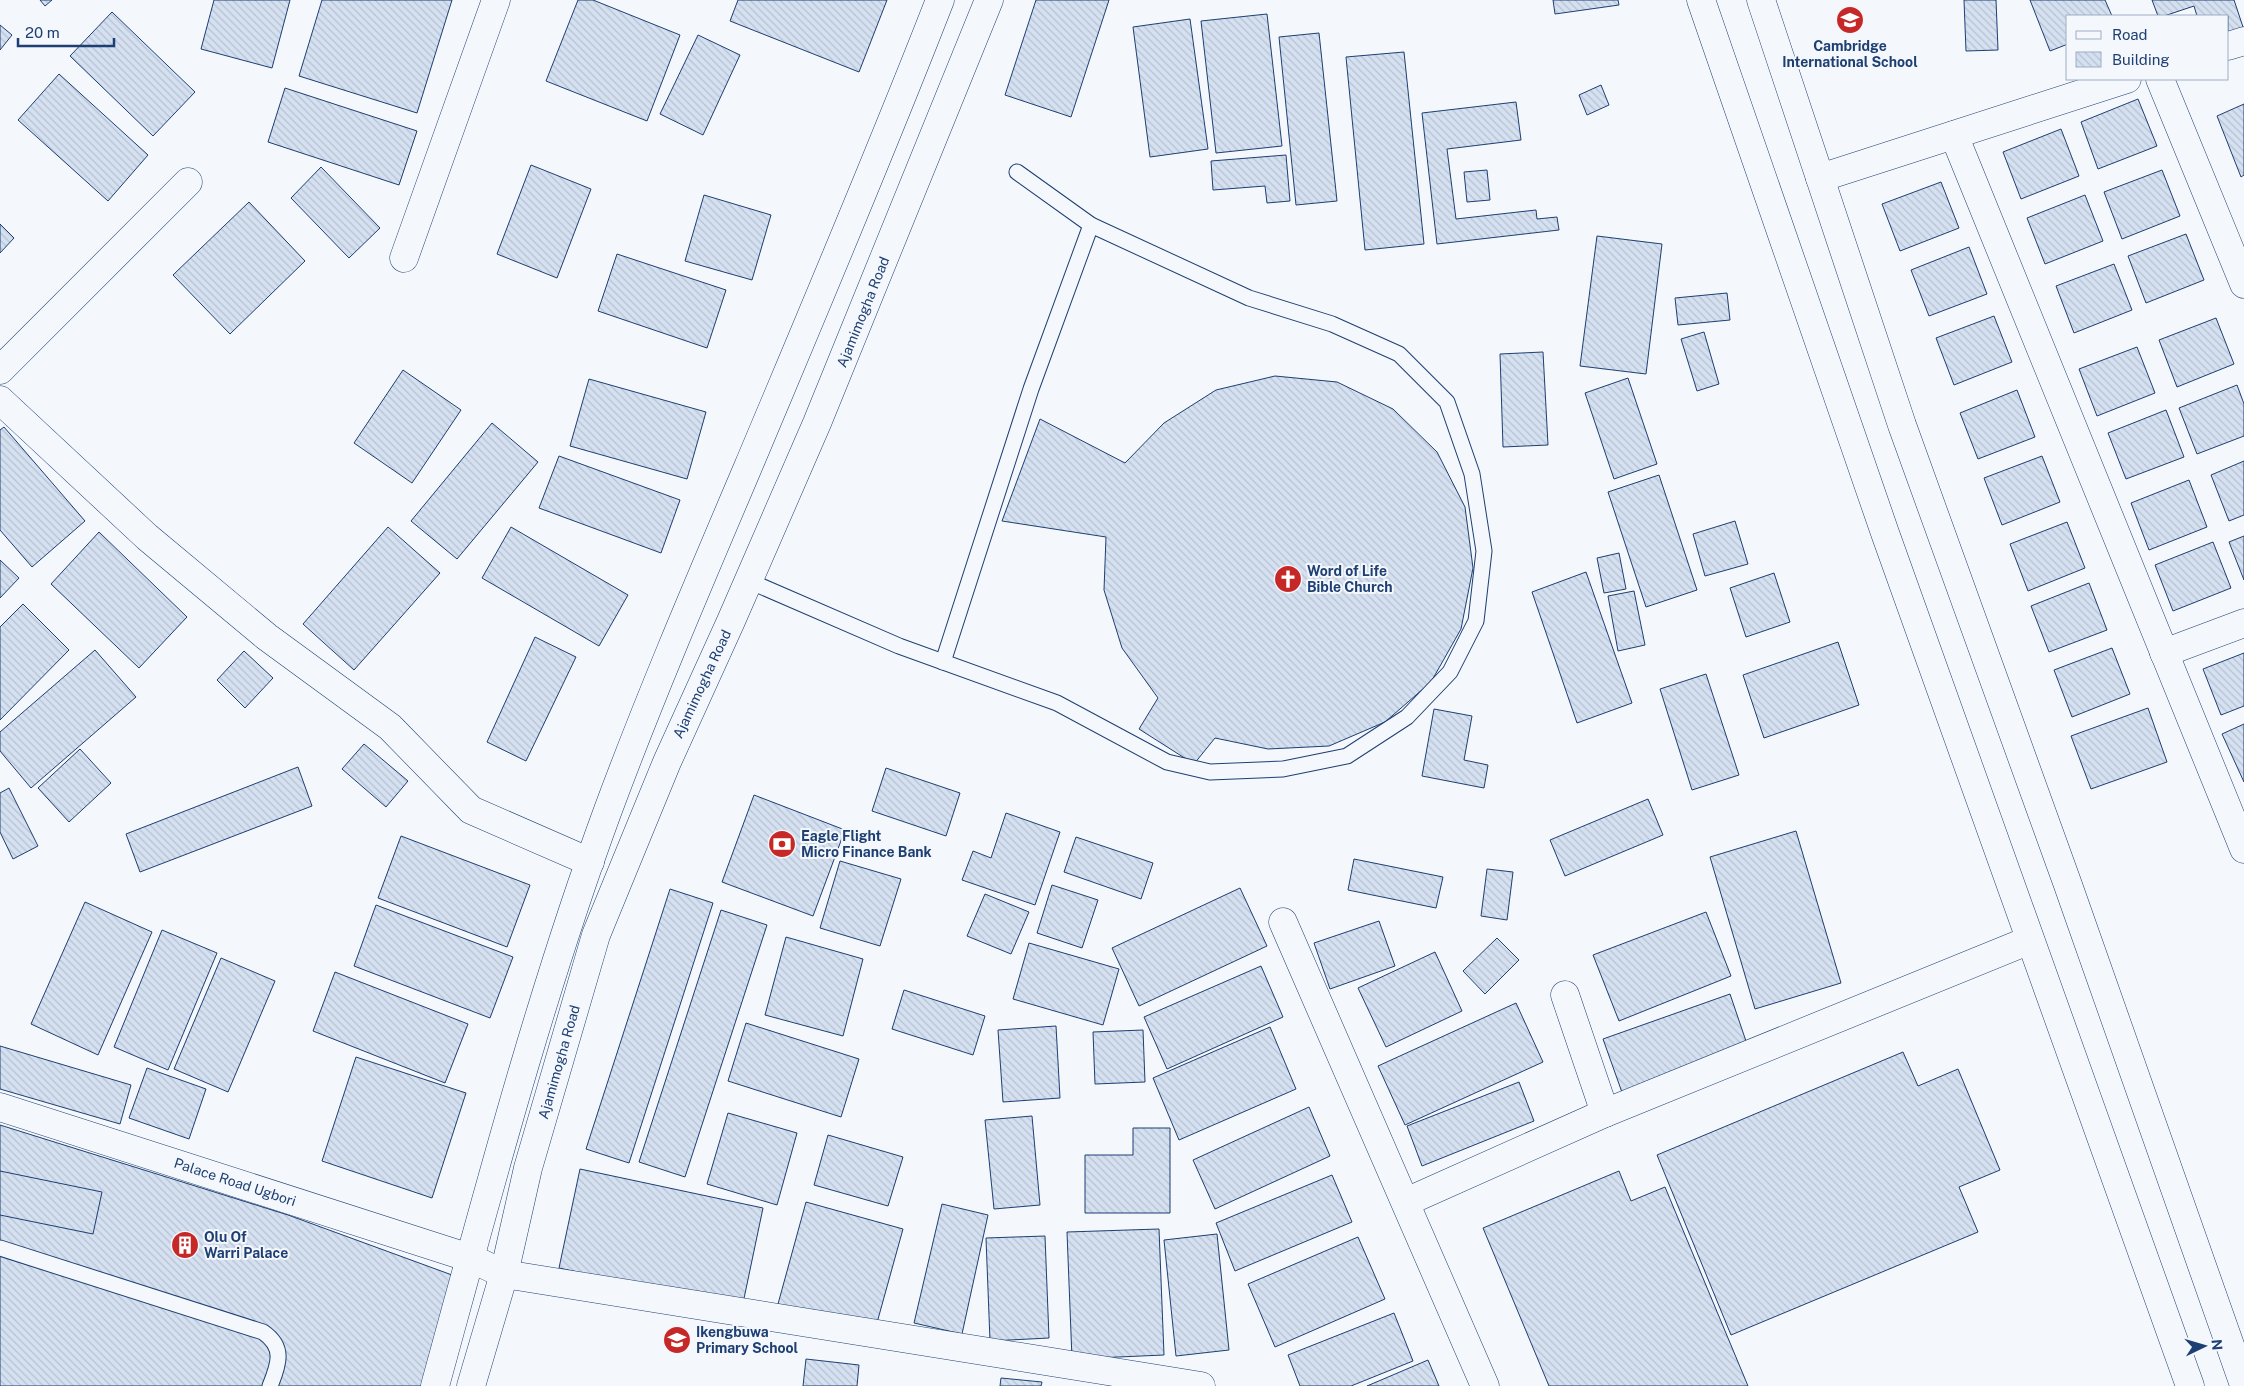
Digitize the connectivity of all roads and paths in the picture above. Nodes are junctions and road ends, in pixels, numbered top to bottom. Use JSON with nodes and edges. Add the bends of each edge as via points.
{"nodes":[{"id":1,"x":496,"y":0,"type":"edge"},
{"id":2,"x":940,"y":0,"type":"edge"},
{"id":3,"x":989,"y":0,"type":"edge"},
{"id":4,"x":1701,"y":0,"type":"edge"},
{"id":5,"x":1761,"y":0,"type":"edge"},
{"id":6,"x":2244,"y":41,"type":"edge"},
{"id":7,"x":2229,"y":46,"type":"edge"},
{"id":8,"x":2124,"y":80,"type":"edge"},
{"id":9,"x":2160,"y":80,"type":"edge"},
{"id":10,"x":1954,"y":135,"type":"junction"},
{"id":11,"x":1017,"y":172,"type":"dead end"},
{"id":12,"x":1820,"y":178,"type":"junction"},
{"id":13,"x":188,"y":182,"type":"dead end"},
{"id":14,"x":1091,"y":225,"type":"junction"},
{"id":15,"x":404,"y":258,"type":"dead end"},
{"id":16,"x":2244,"y":284,"type":"edge"},
{"id":17,"x":0,"y":370,"type":"edge"},
{"id":18,"x":0,"y":400,"type":"edge"},
{"id":19,"x":749,"y":581,"type":"junction"},
{"id":20,"x":2244,"y":624,"type":"edge"},
{"id":21,"x":2164,"y":653,"type":"junction"},
{"id":22,"x":943,"y":662,"type":"junction"},
{"id":23,"x":2244,"y":849,"type":"edge"},
{"id":24,"x":590,"y":862,"type":"junction"},
{"id":25,"x":1283,"y":922,"type":"dead end"},
{"id":26,"x":2030,"y":940,"type":"junction"},
{"id":27,"x":1565,"y":995,"type":"dead end"},
{"id":28,"x":0,"y":1107,"type":"edge"},
{"id":29,"x":1605,"y":1113,"type":"junction"},
{"id":30,"x":1406,"y":1202,"type":"junction"},
{"id":31,"x":0,"y":1248,"type":"edge"},
{"id":32,"x":470,"y":1258,"type":"junction"},
{"id":33,"x":504,"y":1274,"type":"junction"},
{"id":34,"x":2244,"y":1385,"type":"edge"},
{"id":35,"x":270,"y":1386,"type":"edge"},
{"id":36,"x":436,"y":1386,"type":"edge"},
{"id":37,"x":471,"y":1386,"type":"edge"},
{"id":38,"x":1202,"y":1386,"type":"edge"},
{"id":39,"x":1485,"y":1386,"type":"edge"},
{"id":40,"x":2190,"y":1386,"type":"edge"}],
"edges":[{"from":1,"to":15,"type":"main road"},
{"from":2,"to":24,"type":"main road","via":[[891,126],[685,616]]},
{"from":3,"to":19,"type":"main road","name":"Ajamimogha Road","via":[[817,423]]},
{"from":4,"to":26,"type":"main road"},
{"from":5,"to":12,"type":"main road"},
{"from":6,"to":7,"type":"main road"},
{"from":8,"to":10,"type":"main road"},
{"from":9,"to":16,"type":"main road"},
{"from":10,"to":12,"type":"main road"},
{"from":10,"to":21,"type":"main road"},
{"from":11,"to":14,"type":"lane"},
{"from":12,"to":34,"type":"main road","via":[[1902,425]]},
{"from":13,"to":17,"type":"main road"},
{"from":14,"to":22,"type":"lane","via":[[1031,389]]},
{"from":14,"to":22,"type":"lane","via":[[1249,298],[1332,324],[1398,354],[1447,402],[1472,474],[1484,551],[1476,621],[1450,672],[1407,717],[1347,756],[1283,769],[1210,772],[1167,762],[1057,703]]},
{"from":18,"to":24,"type":"main road","via":[[147,537],[267,637],[390,727],[471,810]]},
{"from":19,"to":22,"type":"lane"},
{"from":19,"to":33,"type":"main road","name":"Ajamimogha Road","via":[[667,762],[596,935],[528,1168]]},
{"from":20,"to":21,"type":"main road"},
{"from":21,"to":23,"type":"main road"},
{"from":24,"to":32,"type":"main road","via":[[558,953]]},
{"from":25,"to":30,"type":"main road"},
{"from":26,"to":29,"type":"main road"},
{"from":26,"to":40,"type":"main road"},
{"from":27,"to":29,"type":"main road"},
{"from":28,"to":32,"type":"main road","name":"Palace Road Ugbori"},
{"from":29,"to":30,"type":"main road"},
{"from":30,"to":39,"type":"main road"},
{"from":31,"to":35,"type":"lane","via":[[263,1332],[273,1339],[278,1349],[278,1361]]},
{"from":32,"to":33,"type":"main road","name":"Palace Road Ugbori"},
{"from":32,"to":36,"type":"main road"},
{"from":33,"to":37,"type":"main road","name":"Ajamimogha Road"},
{"from":33,"to":38,"type":"main road","name":"Palace Road Ugbori"}]}
